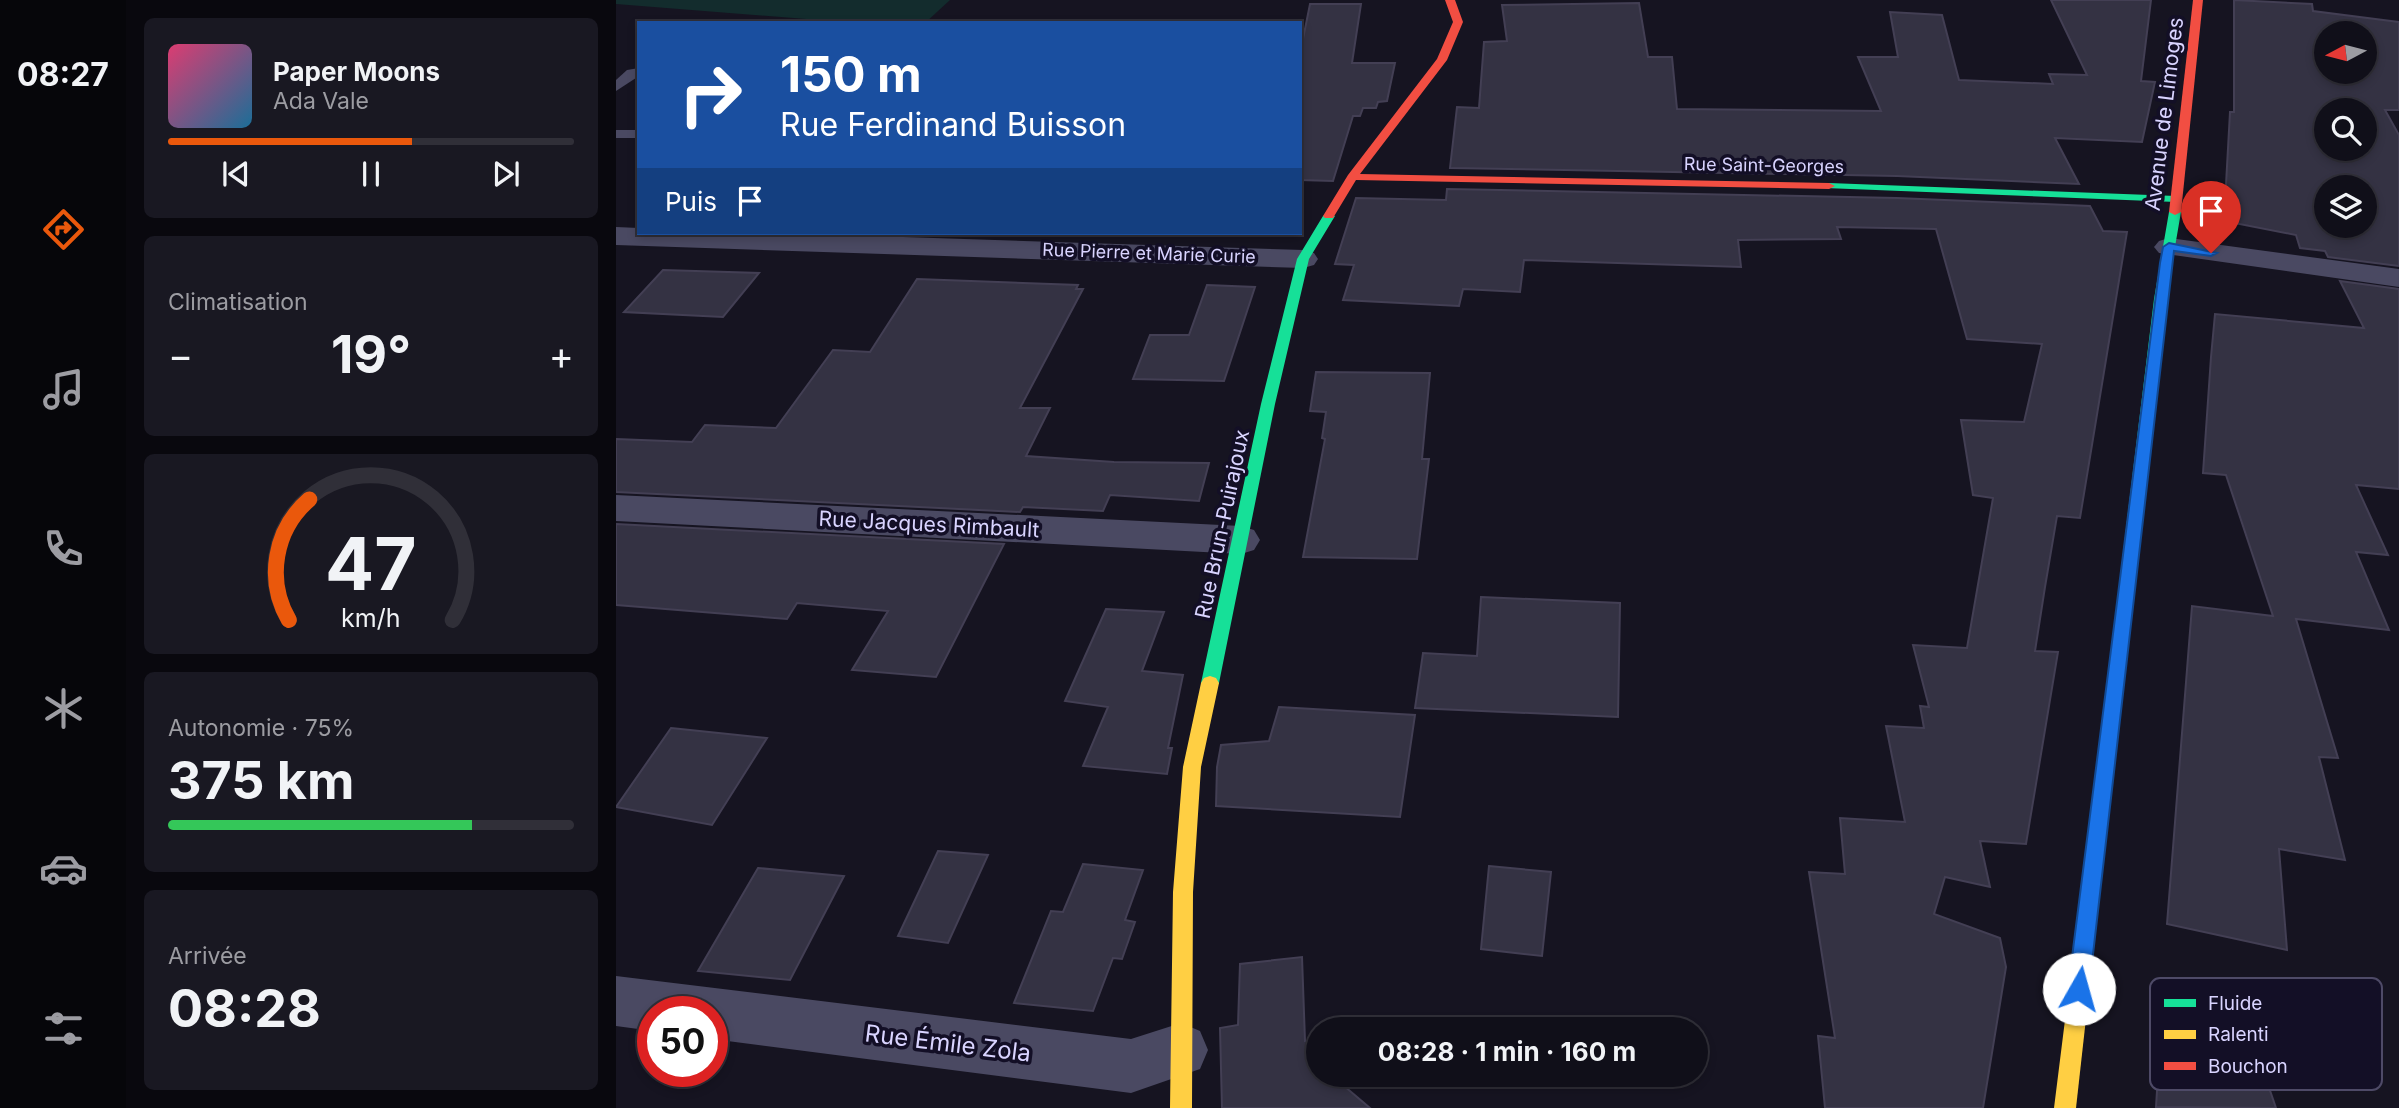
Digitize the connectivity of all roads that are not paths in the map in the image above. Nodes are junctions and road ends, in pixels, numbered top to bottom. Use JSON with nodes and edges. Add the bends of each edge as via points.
{"nodes":[{"id":1,"x":2198,"y":0,"type":"edge"},
{"id":2,"x":1455,"y":1,"type":"edge"},
{"id":3,"x":637,"y":72,"type":"edge"},
{"id":4,"x":616,"y":87,"type":"edge"},
{"id":5,"x":616,"y":134,"type":"edge"},
{"id":6,"x":637,"y":134,"type":"edge"},
{"id":7,"x":1352,"y":177,"type":"junction"},
{"id":8,"x":2176,"y":199,"type":"junction"},
{"id":9,"x":630,"y":235,"type":"edge"},
{"id":10,"x":2169,"y":247,"type":"junction"},
{"id":11,"x":1303,"y":259,"type":"junction"},
{"id":12,"x":2399,"y":278,"type":"edge"},
{"id":13,"x":616,"y":508,"type":"edge"},
{"id":14,"x":1241,"y":540,"type":"junction"},
{"id":15,"x":616,"y":1001,"type":"edge"},
{"id":16,"x":637,"y":1004,"type":"edge"},
{"id":17,"x":728,"y":1015,"type":"edge"},
{"id":18,"x":1181,"y":1049,"type":"junction"},
{"id":19,"x":1181,"y":1108,"type":"edge"},
{"id":20,"x":2065,"y":1108,"type":"edge"}],
"edges":[{"from":1,"to":8,"type":"street","name":"Avenue de Limoges"},
{"from":2,"to":7,"type":"street","name":"Rue Brun-Puirajoux","via":[[1458,22],[1442,60]]},
{"from":3,"to":4,"type":"lane"},
{"from":5,"to":6,"type":"lane"},
{"from":7,"to":8,"type":"street","name":"Rue Saint-Georges","via":[[1897,187]]},
{"from":7,"to":11,"type":"street","name":"Rue Brun-Puirajoux"},
{"from":8,"to":10,"type":"street","name":"Avenue de Limoges"},
{"from":9,"to":11,"type":"street","name":"Rue Pierre et Marie Curie"},
{"from":10,"to":12,"type":"street"},
{"from":10,"to":20,"type":"street","name":"Avenue de Limoges"},
{"from":11,"to":14,"type":"street","name":"Rue Brun-Puirajoux"},
{"from":13,"to":14,"type":"street","name":"Rue Jacques Rimbault"},
{"from":14,"to":18,"type":"street","name":"Rue Brun-Puirajoux","via":[[1192,767],[1182,892]]},
{"from":15,"to":16,"type":"street"},
{"from":17,"to":18,"type":"street","name":"Rue Émile Zola","via":[[1131,1066]]},
{"from":18,"to":19,"type":"street","name":"Rue Brun-Puirajoux"}]}
